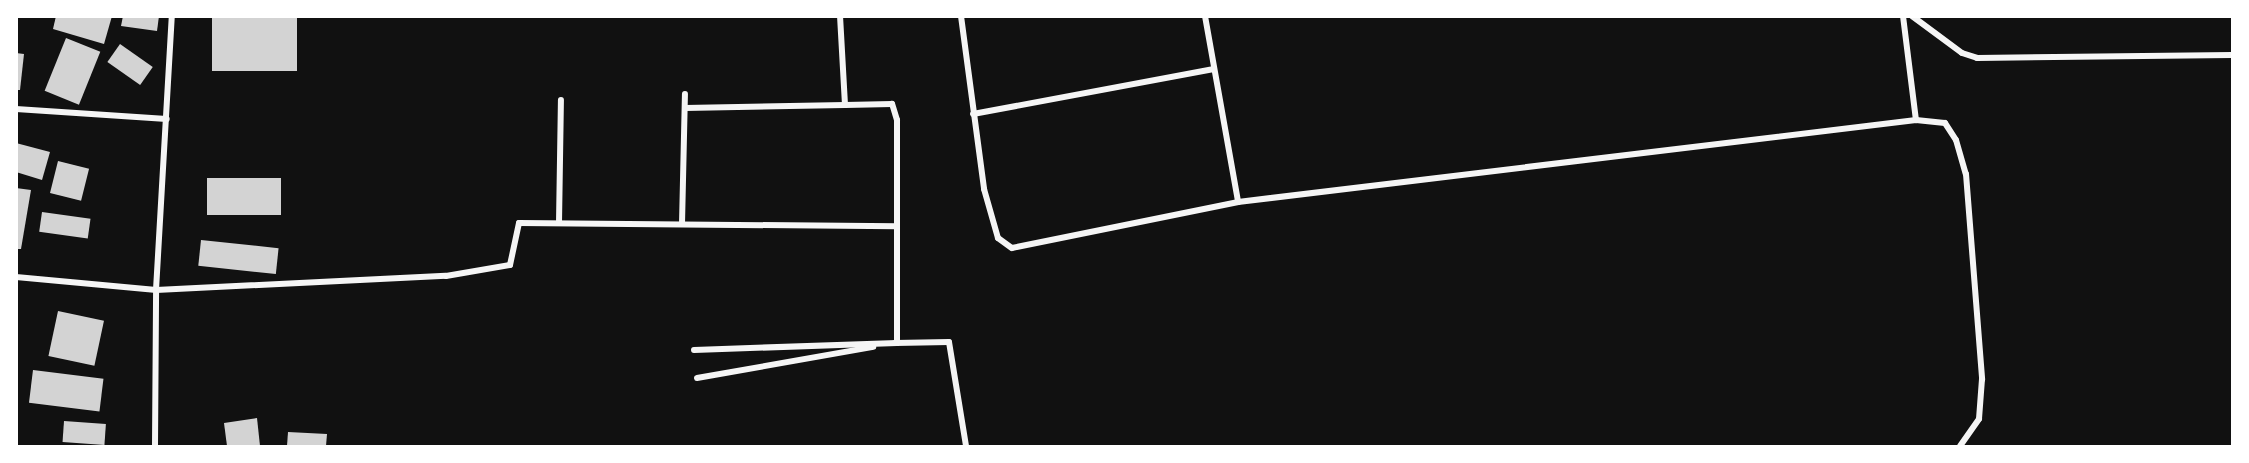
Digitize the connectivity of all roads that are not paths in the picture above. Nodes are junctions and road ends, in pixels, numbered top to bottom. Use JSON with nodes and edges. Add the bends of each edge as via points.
{"nodes":[{"id":1,"x":172,"y":16,"type":"edge"},
{"id":2,"x":840,"y":16,"type":"edge"},
{"id":3,"x":962,"y":16,"type":"edge"},
{"id":4,"x":1205,"y":16,"type":"edge"},
{"id":5,"x":1903,"y":16,"type":"edge"},
{"id":6,"x":1912,"y":16,"type":"edge"},
{"id":7,"x":2232,"y":55,"type":"edge"},
{"id":8,"x":1215,"y":69,"type":"junction"},
{"id":9,"x":685,"y":94,"type":"dead end"},
{"id":10,"x":561,"y":100,"type":"dead end"},
{"id":11,"x":845,"y":105,"type":"junction"},
{"id":12,"x":685,"y":108,"type":"junction"},
{"id":13,"x":16,"y":109,"type":"edge"},
{"id":14,"x":973,"y":114,"type":"junction"},
{"id":15,"x":167,"y":119,"type":"junction"},
{"id":16,"x":1916,"y":120,"type":"junction"},
{"id":17,"x":1238,"y":202,"type":"junction"},
{"id":18,"x":560,"y":223,"type":"junction"},
{"id":19,"x":682,"y":224,"type":"junction"},
{"id":20,"x":897,"y":226,"type":"junction"},
{"id":21,"x":16,"y":278,"type":"edge"},
{"id":22,"x":156,"y":290,"type":"junction"},
{"id":23,"x":897,"y":343,"type":"junction"},
{"id":24,"x":694,"y":350,"type":"dead end"},
{"id":25,"x":697,"y":378,"type":"dead end"},
{"id":26,"x":155,"y":447,"type":"edge"},
{"id":27,"x":966,"y":447,"type":"edge"},
{"id":28,"x":1960,"y":447,"type":"edge"}],
"edges":[{"from":1,"to":15,"type":"street"},
{"from":2,"to":11,"type":"street"},
{"from":3,"to":14,"type":"street"},
{"from":4,"to":8,"type":"street"},
{"from":5,"to":16,"type":"street"},
{"from":6,"to":7,"type":"street","via":[[1962,53],[1986,59]]},
{"from":8,"to":14,"type":"street"},
{"from":8,"to":17,"type":"street"},
{"from":9,"to":12,"type":"street"},
{"from":10,"to":18,"type":"street"},
{"from":11,"to":12,"type":"street"},
{"from":11,"to":20,"type":"street","via":[[892,104],[897,120]]},
{"from":12,"to":19,"type":"street"},
{"from":13,"to":15,"type":"street"},
{"from":14,"to":17,"type":"street","via":[[984,189],[995,228],[998,238],[1012,248]]},
{"from":15,"to":22,"type":"street"},
{"from":16,"to":17,"type":"street"},
{"from":16,"to":28,"type":"street","via":[[1945,123],[1956,140],[1966,174],[1982,379],[1979,419]]},
{"from":18,"to":19,"type":"street"},
{"from":18,"to":22,"type":"street","via":[[519,223],[510,265],[446,276]]},
{"from":19,"to":20,"type":"street"},
{"from":20,"to":23,"type":"street"},
{"from":21,"to":22,"type":"street"},
{"from":22,"to":26,"type":"street"},
{"from":23,"to":24,"type":"street"},
{"from":23,"to":25,"type":"street"},
{"from":23,"to":27,"type":"street","via":[[949,342]]}]}
